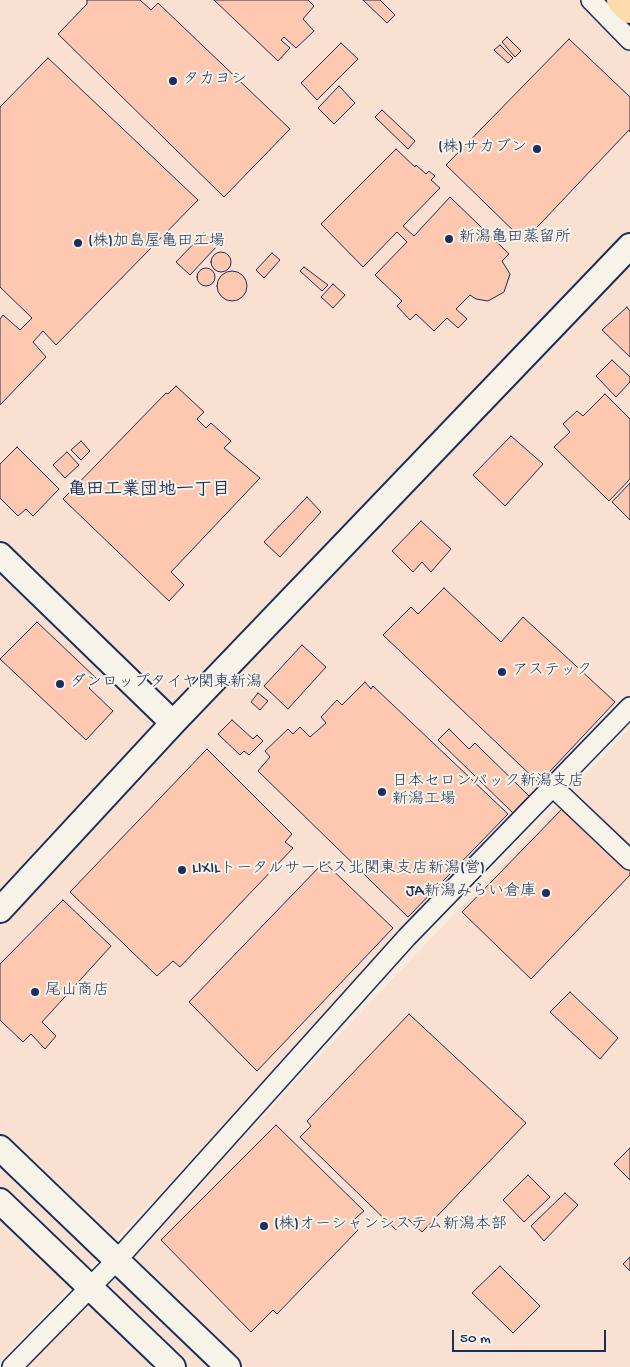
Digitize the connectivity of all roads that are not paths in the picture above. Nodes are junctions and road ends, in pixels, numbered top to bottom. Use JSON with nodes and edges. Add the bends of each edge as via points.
{"nodes":[{"id":1,"x":591,"y":0,"type":"edge"},
{"id":2,"x":621,"y":0,"type":"edge"},
{"id":3,"x":630,"y":9,"type":"edge"},
{"id":4,"x":630,"y":40,"type":"edge"},
{"id":5,"x":630,"y":246,"type":"edge"},
{"id":6,"x":0,"y":555,"type":"edge"},
{"id":7,"x":630,"y":708,"type":"edge"},
{"id":8,"x":173,"y":723,"type":"junction"},
{"id":9,"x":553,"y":787,"type":"junction"},
{"id":10,"x":630,"y":860,"type":"edge"},
{"id":11,"x":0,"y":910,"type":"edge"},
{"id":12,"x":0,"y":1148,"type":"edge"},
{"id":13,"x":0,"y":1201,"type":"edge"},
{"id":14,"x":117,"y":1260,"type":"junction"},
{"id":15,"x":89,"y":1289,"type":"junction"},
{"id":16,"x":12,"y":1367,"type":"edge"},
{"id":17,"x":173,"y":1367,"type":"edge"},
{"id":18,"x":228,"y":1367,"type":"edge"}],
"edges":[{"from":1,"to":4,"type":"street"},
{"from":2,"to":3,"type":"highway"},
{"from":5,"to":8,"type":"street"},
{"from":6,"to":8,"type":"street"},
{"from":7,"to":9,"type":"street"},
{"from":8,"to":11,"type":"street"},
{"from":9,"to":10,"type":"street"},
{"from":9,"to":14,"type":"street","via":[[407,938]]},
{"from":12,"to":14,"type":"street"},
{"from":13,"to":15,"type":"street"},
{"from":14,"to":15,"type":"street"},
{"from":14,"to":18,"type":"street"},
{"from":15,"to":16,"type":"street"},
{"from":15,"to":17,"type":"street"}]}
